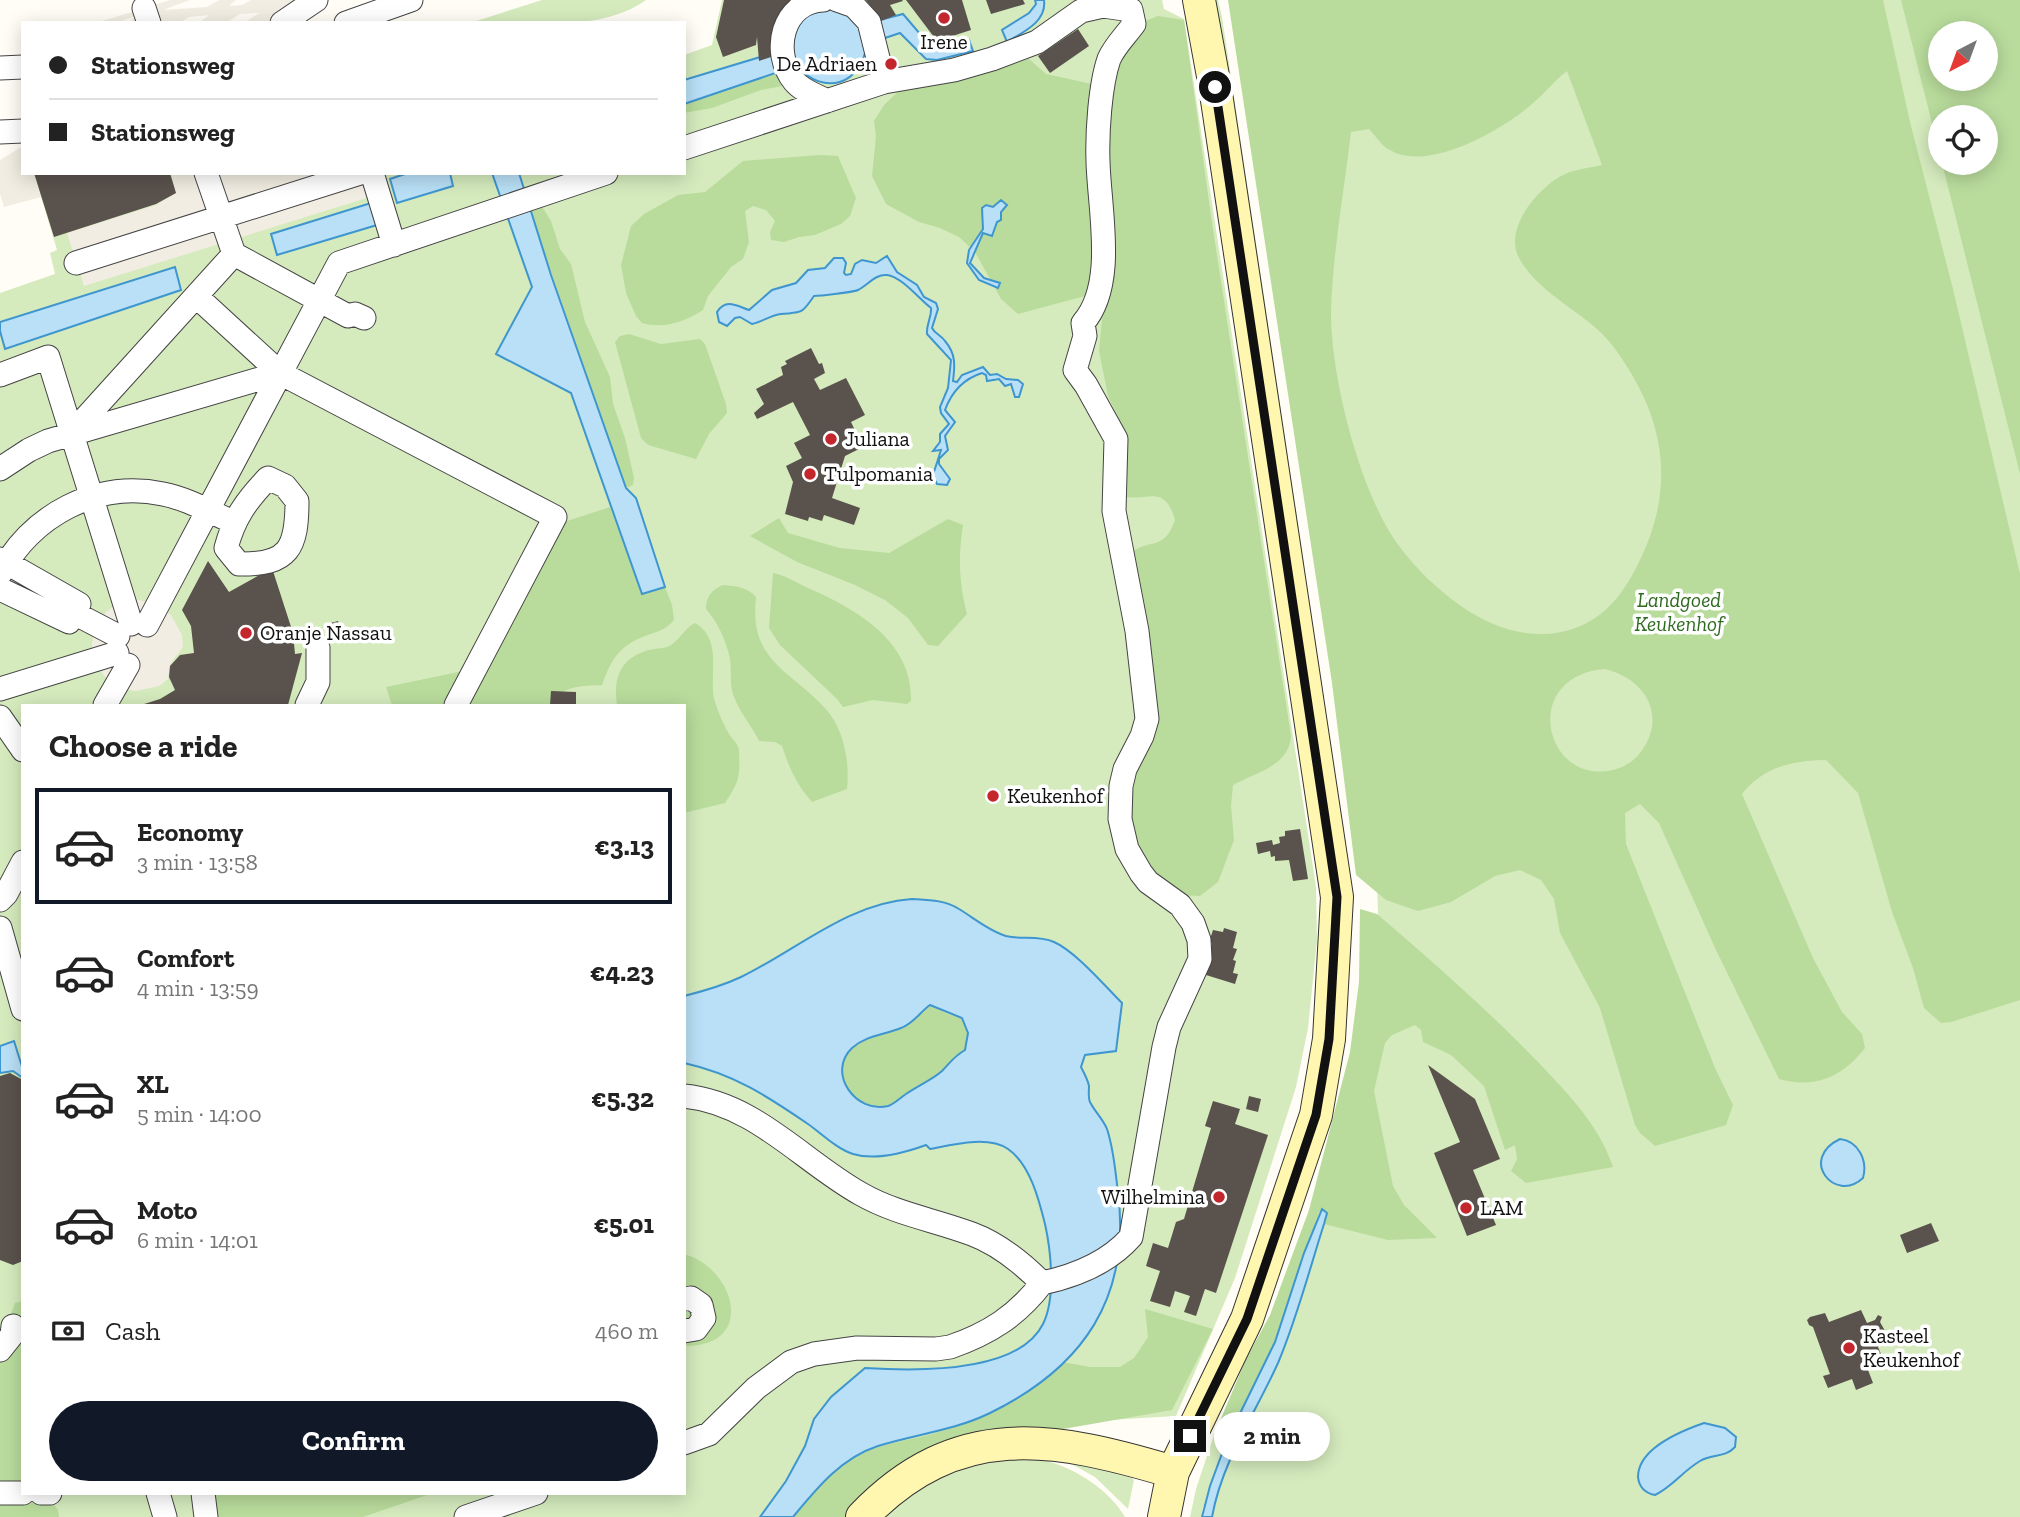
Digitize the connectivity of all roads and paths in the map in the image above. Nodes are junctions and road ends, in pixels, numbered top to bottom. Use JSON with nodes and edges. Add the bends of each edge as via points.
{"nodes":[{"id":1,"x":316,"y":0,"type":"edge"},
{"id":2,"x":411,"y":0,"type":"edge"},
{"id":3,"x":823,"y":0,"type":"edge"},
{"id":4,"x":837,"y":0,"type":"edge"},
{"id":5,"x":1199,"y":0,"type":"edge"},
{"id":6,"x":285,"y":21,"type":"edge"},
{"id":7,"x":352,"y":21,"type":"edge"},
{"id":8,"x":21,"y":67,"type":"edge"},
{"id":9,"x":0,"y":68,"type":"edge"},
{"id":10,"x":884,"y":82,"type":"junction"},
{"id":11,"x":827,"y":100,"type":"junction"},
{"id":12,"x":21,"y":131,"type":"edge"},
{"id":13,"x":0,"y":132,"type":"edge"},
{"id":14,"x":686,"y":147,"type":"edge"},
{"id":15,"x":207,"y":175,"type":"edge"},
{"id":16,"x":354,"y":175,"type":"edge"},
{"id":17,"x":373,"y":175,"type":"edge"},
{"id":18,"x":600,"y":175,"type":"edge"},
{"id":19,"x":222,"y":217,"type":"junction"},
{"id":20,"x":394,"y":245,"type":"junction"},
{"id":21,"x":234,"y":254,"type":"junction"},
{"id":22,"x":76,"y":262,"type":"dead end"},
{"id":23,"x":197,"y":296,"type":"junction"},
{"id":24,"x":320,"y":301,"type":"junction"},
{"id":25,"x":364,"y":318,"type":"dead end"},
{"id":26,"x":280,"y":373,"type":"junction"},
{"id":27,"x":0,"y":375,"type":"edge"},
{"id":28,"x":72,"y":433,"type":"junction"},
{"id":29,"x":0,"y":469,"type":"edge"},
{"id":30,"x":91,"y":497,"type":"junction"},
{"id":31,"x":207,"y":510,"type":"junction"},
{"id":32,"x":233,"y":522,"type":"dead end"},
{"id":33,"x":2,"y":565,"type":"edge"},
{"id":34,"x":0,"y":589,"type":"edge"},
{"id":35,"x":74,"y":613,"type":"junction"},
{"id":36,"x":128,"y":641,"type":"junction"},
{"id":37,"x":318,"y":648,"type":"dead end"},
{"id":38,"x":0,"y":689,"type":"edge"},
{"id":39,"x":105,"y":704,"type":"edge"},
{"id":40,"x":307,"y":704,"type":"edge"},
{"id":41,"x":457,"y":704,"type":"edge"},
{"id":42,"x":0,"y":717,"type":"edge"},
{"id":43,"x":21,"y":747,"type":"edge"},
{"id":44,"x":21,"y":866,"type":"edge"},
{"id":45,"x":0,"y":900,"type":"edge"},
{"id":46,"x":0,"y":928,"type":"edge"},
{"id":47,"x":21,"y":1002,"type":"edge"},
{"id":48,"x":686,"y":1096,"type":"edge"},
{"id":49,"x":1044,"y":1283,"type":"junction"},
{"id":50,"x":686,"y":1299,"type":"edge"},
{"id":51,"x":12,"y":1325,"type":"edge"},
{"id":52,"x":686,"y":1331,"type":"edge"},
{"id":53,"x":0,"y":1350,"type":"edge"},
{"id":54,"x":686,"y":1442,"type":"edge"},
{"id":55,"x":1173,"y":1472,"type":"junction"},
{"id":56,"x":0,"y":1493,"type":"edge"},
{"id":57,"x":21,"y":1493,"type":"edge"},
{"id":58,"x":159,"y":1495,"type":"edge"},
{"id":59,"x":203,"y":1495,"type":"edge"},
{"id":60,"x":524,"y":1495,"type":"edge"},
{"id":61,"x":494,"y":1500,"type":"edge"},
{"id":62,"x":165,"y":1517,"type":"edge"},
{"id":63,"x":206,"y":1517,"type":"edge"},
{"id":64,"x":466,"y":1517,"type":"edge"},
{"id":65,"x":862,"y":1517,"type":"edge"},
{"id":66,"x":1164,"y":1517,"type":"edge"}],
"edges":[{"from":1,"to":6,"type":"street"},
{"from":2,"to":7,"type":"street"},
{"from":3,"to":11,"type":"street","via":[[799,9],[786,24],[781,49],[789,73],[800,87]]},
{"from":4,"to":10,"type":"street","via":[[854,6],[872,32]]},
{"from":5,"to":55,"type":"main road","via":[[1337,897],[1329,1039],[1316,1115],[1247,1319]]},
{"from":8,"to":9,"type":"street"},
{"from":10,"to":11,"type":"street"},
{"from":10,"to":49,"type":"street","via":[[992,59],[1037,42],[1081,11],[1103,6],[1131,10],[1134,24],[1110,56],[1103,84],[1098,159],[1103,276],[1093,312],[1083,323],[1075,370],[1116,439],[1114,511],[1137,631],[1147,719],[1121,786],[1127,849],[1148,882],[1180,905],[1193,923],[1200,959],[1164,1047],[1131,1237],[1088,1268]]},
{"from":11,"to":14,"type":"street"},
{"from":12,"to":13,"type":"street"},
{"from":15,"to":19,"type":"street"},
{"from":16,"to":19,"type":"street"},
{"from":17,"to":20,"type":"street"},
{"from":18,"to":20,"type":"street"},
{"from":19,"to":21,"type":"street"},
{"from":19,"to":22,"type":"street"},
{"from":20,"to":24,"type":"street","via":[[339,263]]},
{"from":21,"to":23,"type":"street"},
{"from":21,"to":24,"type":"street"},
{"from":23,"to":26,"type":"street"},
{"from":23,"to":28,"type":"street"},
{"from":24,"to":25,"type":"street","via":[[348,316]]},
{"from":24,"to":26,"type":"street"},
{"from":26,"to":28,"type":"street"},
{"from":26,"to":31,"type":"street"},
{"from":26,"to":41,"type":"street","via":[[555,517]]},
{"from":27,"to":28,"type":"street","via":[[48,357]]},
{"from":28,"to":29,"type":"street","via":[[29,450]]},
{"from":28,"to":30,"type":"street"},
{"from":30,"to":31,"type":"street","via":[[149,491]]},
{"from":30,"to":33,"type":"street","via":[[42,523]]},
{"from":30,"to":36,"type":"street"},
{"from":31,"to":32,"type":"street"},
{"from":31,"to":36,"type":"street"},
{"from":33,"to":35,"type":"street","via":[[79,604]]},
{"from":34,"to":35,"type":"street","via":[[69,622]]},
{"from":35,"to":36,"type":"street"},
{"from":36,"to":38,"type":"street"},
{"from":36,"to":39,"type":"street"},
{"from":37,"to":40,"type":"street","via":[[318,682]]},
{"from":42,"to":43,"type":"street"},
{"from":44,"to":45,"type":"street"},
{"from":46,"to":47,"type":"street"},
{"from":48,"to":49,"type":"street","via":[[703,1098],[752,1118],[859,1194],[900,1213],[972,1234],[1020,1262]]},
{"from":49,"to":54,"type":"street","via":[[1016,1313],[950,1347],[834,1349],[791,1362],[756,1388],[709,1434]]},
{"from":50,"to":52,"type":"street","via":[[697,1301],[704,1311],[701,1325]]},
{"from":51,"to":53,"type":"street","via":[[12,1335]]},
{"from":55,"to":65,"type":"main road","via":[[1087,1451],[1033,1443],[988,1444],[947,1455],[915,1472],[887,1491]]},
{"from":55,"to":66,"type":"main road"},
{"from":56,"to":57,"type":"street"},
{"from":58,"to":62,"type":"street"},
{"from":59,"to":63,"type":"street"},
{"from":60,"to":61,"type":"street"},
{"from":61,"to":64,"type":"street"}]}
